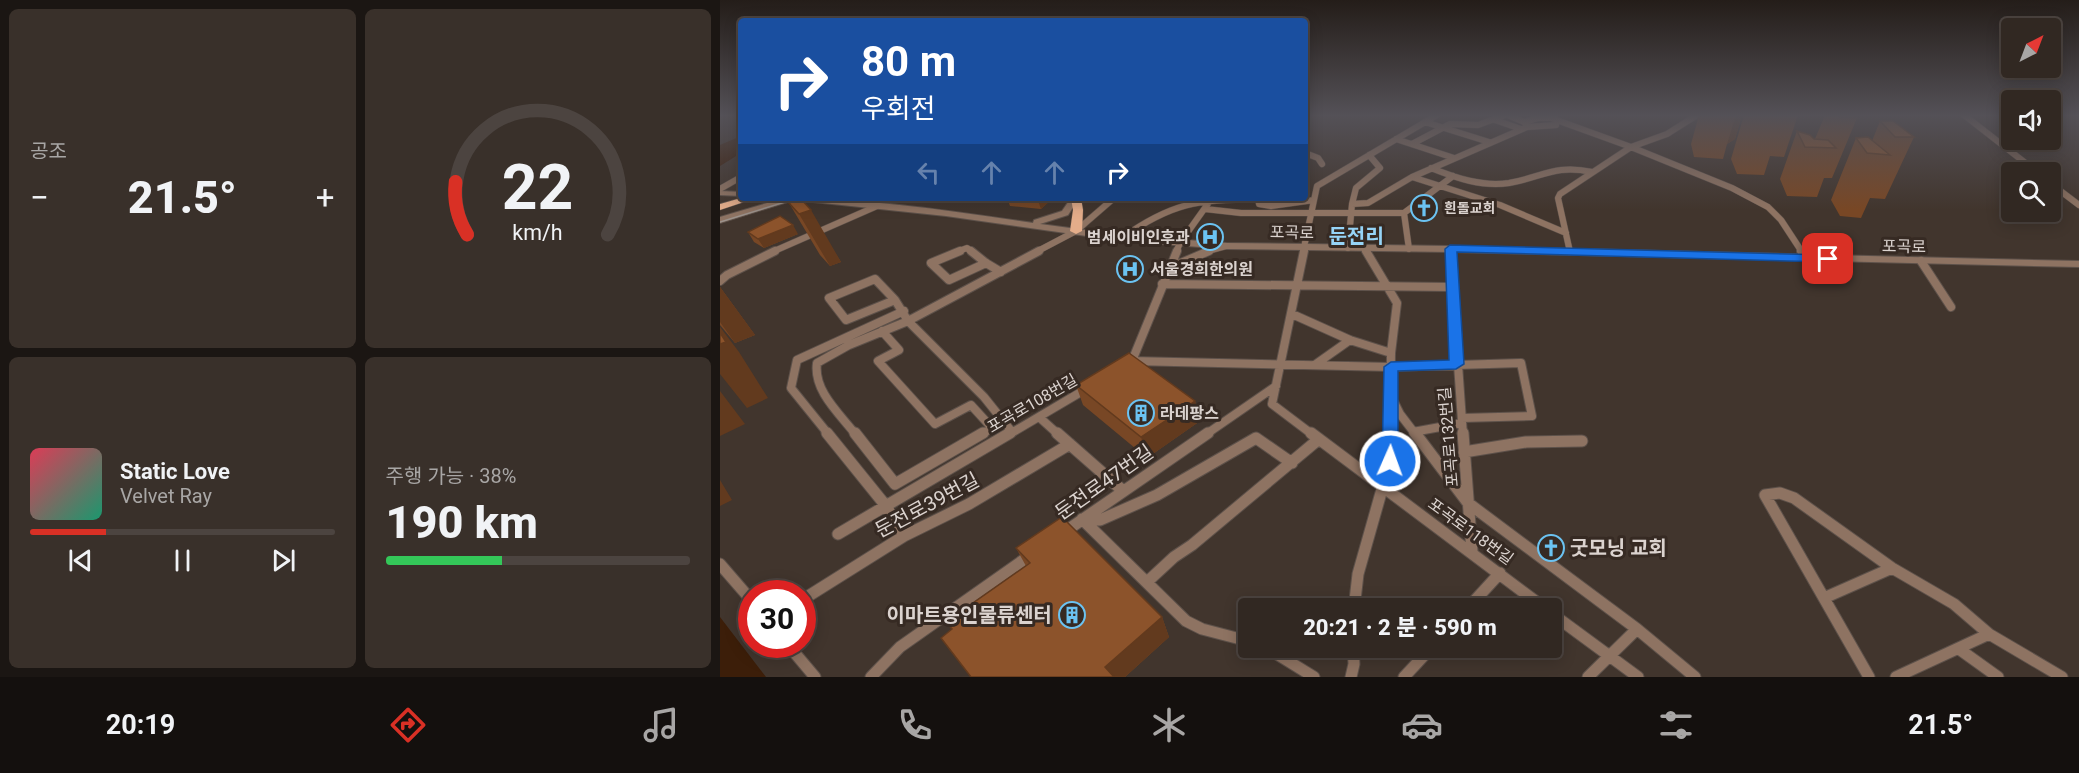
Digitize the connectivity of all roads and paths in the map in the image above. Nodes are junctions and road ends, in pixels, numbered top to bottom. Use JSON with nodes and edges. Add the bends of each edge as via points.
{"nodes":[{"id":1,"x":1383,"y":147,"type":"edge"},
{"id":2,"x":1420,"y":147,"type":"edge"},
{"id":3,"x":1479,"y":147,"type":"edge"},
{"id":4,"x":1631,"y":147,"type":"joint"},
{"id":5,"x":2004,"y":147,"type":"edge"},
{"id":6,"x":1308,"y":154,"type":"edge"},
{"id":7,"x":1369,"y":155,"type":"junction"},
{"id":8,"x":1454,"y":158,"type":"junction"},
{"id":9,"x":2024,"y":162,"type":"edge"},
{"id":10,"x":1322,"y":164,"type":"dead end"},
{"id":11,"x":1431,"y":168,"type":"junction"},
{"id":12,"x":1592,"y":172,"type":"junction"},
{"id":13,"x":1453,"y":176,"type":"junction"},
{"id":14,"x":1412,"y":177,"type":"junction"},
{"id":15,"x":738,"y":179,"type":"edge"},
{"id":16,"x":1487,"y":184,"type":"junction"},
{"id":17,"x":1439,"y":187,"type":"junction"},
{"id":18,"x":720,"y":191,"type":"edge"},
{"id":19,"x":2061,"y":191,"type":"edge"},
{"id":20,"x":738,"y":194,"type":"edge"},
{"id":21,"x":1475,"y":197,"type":"junction"},
{"id":22,"x":1308,"y":200,"type":"edge"},
{"id":23,"x":1314,"y":200,"type":"junction"},
{"id":24,"x":741,"y":201,"type":"edge"},
{"id":25,"x":784,"y":201,"type":"edge"},
{"id":26,"x":825,"y":201,"type":"edge"},
{"id":27,"x":1073,"y":201,"type":"edge"},
{"id":28,"x":1076,"y":201,"type":"edge"},
{"id":29,"x":1111,"y":201,"type":"edge"},
{"id":30,"x":1203,"y":201,"type":"edge"},
{"id":31,"x":1211,"y":201,"type":"edge"},
{"id":32,"x":1258,"y":201,"type":"edge"},
{"id":33,"x":1292,"y":201,"type":"edge"},
{"id":34,"x":1352,"y":204,"type":"junction"},
{"id":35,"x":2079,"y":205,"type":"edge"},
{"id":36,"x":877,"y":206,"type":"junction"},
{"id":37,"x":720,"y":207,"type":"edge"},
{"id":38,"x":1205,"y":209,"type":"junction"},
{"id":39,"x":1311,"y":213,"type":"junction"},
{"id":40,"x":1350,"y":213,"type":"junction"},
{"id":41,"x":1404,"y":213,"type":"junction"},
{"id":42,"x":720,"y":220,"type":"edge"},
{"id":43,"x":1020,"y":224,"type":"junction"},
{"id":44,"x":1076,"y":231,"type":"junction"},
{"id":45,"x":1566,"y":232,"type":"junction"},
{"id":46,"x":1122,"y":238,"type":"junction"},
{"id":47,"x":1180,"y":243,"type":"junction"},
{"id":48,"x":1227,"y":246,"type":"junction"},
{"id":49,"x":1306,"y":248,"type":"junction"},
{"id":50,"x":1348,"y":248,"type":"junction"},
{"id":51,"x":1364,"y":248,"type":"junction"},
{"id":52,"x":1409,"y":249,"type":"junction"},
{"id":53,"x":1450,"y":249,"type":"junction"},
{"id":54,"x":1570,"y":252,"type":"junction"},
{"id":55,"x":1805,"y":258,"type":"junction"},
{"id":56,"x":1921,"y":261,"type":"junction"},
{"id":57,"x":986,"y":263,"type":"junction"},
{"id":58,"x":2079,"y":264,"type":"edge"},
{"id":59,"x":1168,"y":268,"type":"junction"},
{"id":60,"x":1001,"y":272,"type":"junction"},
{"id":61,"x":720,"y":281,"type":"edge"},
{"id":62,"x":1162,"y":284,"type":"junction"},
{"id":63,"x":1298,"y":286,"type":"junction"},
{"id":64,"x":1386,"y":286,"type":"junction"},
{"id":65,"x":1451,"y":287,"type":"junction"},
{"id":66,"x":895,"y":300,"type":"junction"},
{"id":67,"x":1951,"y":307,"type":"dead end"},
{"id":68,"x":1292,"y":315,"type":"junction"},
{"id":69,"x":906,"y":316,"type":"junction"},
{"id":70,"x":882,"y":331,"type":"junction"},
{"id":71,"x":1350,"y":340,"type":"junction"},
{"id":72,"x":1391,"y":353,"type":"junction"},
{"id":73,"x":1132,"y":361,"type":"junction"},
{"id":74,"x":1281,"y":363,"type":"junction"},
{"id":75,"x":1316,"y":364,"type":"junction"},
{"id":76,"x":1456,"y":364,"type":"junction"},
{"id":77,"x":1123,"y":367,"type":"edge"},
{"id":78,"x":1391,"y":367,"type":"junction"},
{"id":79,"x":1095,"y":383,"type":"edge"},
{"id":80,"x":1276,"y":386,"type":"junction"},
{"id":81,"x":1392,"y":398,"type":"junction"},
{"id":82,"x":1039,"y":417,"type":"junction"},
{"id":83,"x":1462,"y":421,"type":"junction"},
{"id":84,"x":1012,"y":432,"type":"junction"},
{"id":85,"x":1413,"y":432,"type":"junction"},
{"id":86,"x":1319,"y":439,"type":"junction"},
{"id":87,"x":1582,"y":441,"type":"dead end"},
{"id":88,"x":1070,"y":444,"type":"junction"},
{"id":89,"x":1464,"y":452,"type":"junction"},
{"id":90,"x":1292,"y":463,"type":"junction"},
{"id":91,"x":1383,"y":488,"type":"junction"},
{"id":92,"x":1122,"y":490,"type":"junction"},
{"id":93,"x":1468,"y":503,"type":"junction"},
{"id":94,"x":886,"y":506,"type":"junction"},
{"id":95,"x":1082,"y":519,"type":"junction"},
{"id":96,"x":838,"y":534,"type":"dead end"},
{"id":97,"x":904,"y":536,"type":"junction"},
{"id":98,"x":1472,"y":551,"type":"junction"},
{"id":99,"x":720,"y":564,"type":"edge"},
{"id":100,"x":1892,"y":568,"type":"junction"},
{"id":101,"x":1500,"y":573,"type":"junction"},
{"id":102,"x":1147,"y":582,"type":"junction"},
{"id":103,"x":738,"y":585,"type":"edge"},
{"id":104,"x":816,"y":591,"type":"edge"},
{"id":105,"x":1355,"y":598,"type":"edge"},
{"id":106,"x":1477,"y":598,"type":"edge"},
{"id":107,"x":1532,"y":598,"type":"edge"},
{"id":108,"x":1824,"y":598,"type":"junction"},
{"id":109,"x":1562,"y":621,"type":"edge"},
{"id":110,"x":1638,"y":629,"type":"junction"},
{"id":111,"x":1989,"y":634,"type":"junction"},
{"id":112,"x":1238,"y":638,"type":"edge"},
{"id":113,"x":1959,"y":649,"type":"junction"},
{"id":114,"x":1609,"y":657,"type":"junction"},
{"id":115,"x":799,"y":658,"type":"edge"},
{"id":116,"x":1283,"y":658,"type":"edge"},
{"id":117,"x":1354,"y":658,"type":"edge"},
{"id":118,"x":1422,"y":658,"type":"edge"},
{"id":119,"x":815,"y":677,"type":"edge"},
{"id":120,"x":871,"y":677,"type":"edge"},
{"id":121,"x":1314,"y":677,"type":"edge"},
{"id":122,"x":1351,"y":677,"type":"edge"},
{"id":123,"x":1404,"y":677,"type":"edge"},
{"id":124,"x":1588,"y":677,"type":"edge"},
{"id":125,"x":1638,"y":677,"type":"edge"},
{"id":126,"x":1695,"y":677,"type":"edge"},
{"id":127,"x":1869,"y":677,"type":"edge"},
{"id":128,"x":1896,"y":677,"type":"edge"},
{"id":129,"x":1998,"y":677,"type":"edge"},
{"id":130,"x":2062,"y":677,"type":"edge"}],
"edges":[{"from":1,"to":7,"type":"street"},
{"from":2,"to":8,"type":"street"},
{"from":3,"to":8,"type":"street"},
{"from":4,"to":12,"type":"street"},
{"from":4,"to":55,"type":"street","via":[[1768,207]]},
{"from":5,"to":9,"type":"street"},
{"from":6,"to":10,"type":"street"},
{"from":7,"to":23,"type":"street","via":[[1317,186]]},
{"from":7,"to":34,"type":"street","via":[[1380,168],[1356,188]]},
{"from":8,"to":11,"type":"street"},
{"from":11,"to":13,"type":"street"},
{"from":11,"to":14,"type":"street"},
{"from":12,"to":16,"type":"street","via":[[1558,167],[1517,181]]},
{"from":12,"to":45,"type":"street","via":[[1558,198]]},
{"from":13,"to":16,"type":"street"},
{"from":13,"to":17,"type":"street"},
{"from":14,"to":17,"type":"street"},
{"from":14,"to":34,"type":"street","via":[[1368,203]]},
{"from":15,"to":18,"type":"street"},
{"from":16,"to":21,"type":"street"},
{"from":17,"to":21,"type":"street"},
{"from":17,"to":41,"type":"street"},
{"from":18,"to":20,"type":"street"},
{"from":19,"to":35,"type":"street"},
{"from":21,"to":45,"type":"street"},
{"from":22,"to":23,"type":"street"},
{"from":23,"to":39,"type":"street","name":"포곡로118번길"},
{"from":24,"to":37,"type":"main road"},
{"from":25,"to":42,"type":"street"},
{"from":26,"to":36,"type":"street","name":"포곡로"},
{"from":27,"to":43,"type":"street","via":[[1065,213],[1055,218]]},
{"from":28,"to":44,"type":"main road"},
{"from":29,"to":44,"type":"street"},
{"from":30,"to":46,"type":"street","via":[[1160,212]]},
{"from":31,"to":38,"type":"street"},
{"from":32,"to":33,"type":"street","via":[[1272,207]]},
{"from":34,"to":40,"type":"street"},
{"from":36,"to":43,"type":"street","name":"포곡로"},
{"from":36,"to":61,"type":"street","via":[[755,260]]},
{"from":38,"to":39,"type":"street"},
{"from":38,"to":47,"type":"street"},
{"from":39,"to":40,"type":"street"},
{"from":39,"to":49,"type":"street","name":"포곡로118번길"},
{"from":40,"to":41,"type":"street"},
{"from":40,"to":50,"type":"street"},
{"from":41,"to":52,"type":"street"},
{"from":43,"to":44,"type":"street","name":"포곡로"},
{"from":44,"to":46,"type":"street","name":"포곡로"},
{"from":44,"to":60,"type":"street"},
{"from":45,"to":54,"type":"street"},
{"from":46,"to":47,"type":"street","name":"포곡로"},
{"from":47,"to":48,"type":"street","name":"포곡로"},
{"from":47,"to":59,"type":"street"},
{"from":48,"to":49,"type":"street","name":"포곡로"},
{"from":48,"to":59,"type":"street"},
{"from":49,"to":50,"type":"street","name":"포곡로"},
{"from":49,"to":63,"type":"street","name":"포곡로118번길"},
{"from":50,"to":51,"type":"street","name":"포곡로"},
{"from":51,"to":52,"type":"street","name":"포곡로"},
{"from":51,"to":64,"type":"street"},
{"from":52,"to":53,"type":"street","name":"포곡로"},
{"from":53,"to":54,"type":"street","name":"포곡로"},
{"from":53,"to":65,"type":"street","name":"포곡로132번길"},
{"from":54,"to":55,"type":"street","name":"포곡로"},
{"from":55,"to":56,"type":"street","name":"포곡로"},
{"from":56,"to":58,"type":"street","name":"포곡로"},
{"from":56,"to":67,"type":"street"},
{"from":57,"to":57,"type":"street","via":[[967,248],[931,263],[950,280]]},
{"from":57,"to":60,"type":"street"},
{"from":59,"to":62,"type":"street"},
{"from":60,"to":69,"type":"street"},
{"from":62,"to":63,"type":"street"},
{"from":62,"to":73,"type":"street"},
{"from":63,"to":64,"type":"street"},
{"from":63,"to":68,"type":"street","name":"포곡로118번길"},
{"from":64,"to":65,"type":"street"},
{"from":64,"to":72,"type":"street","via":[[1397,303]]},
{"from":65,"to":76,"type":"street","name":"포곡로132번길"},
{"from":66,"to":66,"type":"street","via":[[875,279],[829,298],[846,320]]},
{"from":66,"to":69,"type":"street"},
{"from":68,"to":71,"type":"street"},
{"from":68,"to":74,"type":"street","name":"포곡로118번길"},
{"from":69,"to":70,"type":"street"},
{"from":69,"to":84,"type":"street"},
{"from":69,"to":94,"type":"street","via":[[797,360],[791,388]]},
{"from":70,"to":70,"type":"street","via":[[817,363],[815,376],[820,388],[895,484],[992,429],[971,405],[935,424],[878,361],[899,350]]},
{"from":71,"to":72,"type":"street"},
{"from":71,"to":75,"type":"street"},
{"from":72,"to":78,"type":"street"},
{"from":73,"to":74,"type":"street"},
{"from":73,"to":77,"type":"street"},
{"from":74,"to":75,"type":"street"},
{"from":74,"to":80,"type":"street","name":"포곡로118번길"},
{"from":75,"to":78,"type":"street"},
{"from":76,"to":78,"type":"street"},
{"from":76,"to":83,"type":"street","name":"포곡로132번길"},
{"from":76,"to":83,"type":"street","via":[[1521,363],[1532,416]]},
{"from":78,"to":81,"type":"street"},
{"from":79,"to":82,"type":"street","name":"포곡로108번길"},
{"from":80,"to":86,"type":"street","name":"포곡로118번길","via":[[1272,404]]},
{"from":80,"to":92,"type":"street","name":"둔전로47번길"},
{"from":81,"to":85,"type":"street"},
{"from":81,"to":91,"type":"street","via":[[1390,461]]},
{"from":82,"to":84,"type":"street","name":"포곡로108번길"},
{"from":82,"to":88,"type":"street"},
{"from":83,"to":85,"type":"street"},
{"from":83,"to":89,"type":"street","name":"포곡로132번길"},
{"from":84,"to":94,"type":"street","name":"포곡로108번길"},
{"from":85,"to":93,"type":"street"},
{"from":86,"to":90,"type":"street"},
{"from":86,"to":91,"type":"street","name":"포곡로118번길"},
{"from":87,"to":89,"type":"street","via":[[1526,442]]},
{"from":88,"to":92,"type":"street"},
{"from":88,"to":97,"type":"street","name":"둔전로39번길","via":[[969,504]]},
{"from":89,"to":93,"type":"street","name":"포곡로132번길"},
{"from":90,"to":95,"type":"street","via":[[1256,438],[1157,495],[1100,519]]},
{"from":90,"to":102,"type":"street"},
{"from":91,"to":98,"type":"street","name":"포곡로118번길"},
{"from":91,"to":105,"type":"street","via":[[1358,573]]},
{"from":92,"to":95,"type":"street","name":"둔전로47번길"},
{"from":93,"to":98,"type":"street","name":"포곡로132번길"},
{"from":93,"to":110,"type":"street"},
{"from":94,"to":96,"type":"street","name":"포곡로108번길"},
{"from":94,"to":97,"type":"street"},
{"from":95,"to":102,"type":"street"},
{"from":95,"to":120,"type":"street","name":"둔전로47번길","via":[[900,647]]},
{"from":97,"to":104,"type":"street","name":"둔전로39번길"},
{"from":98,"to":101,"type":"street","name":"포곡로118번길"},
{"from":99,"to":103,"type":"street"},
{"from":100,"to":108,"type":"street"},
{"from":100,"to":108,"type":"street","via":[[1794,498],[1780,493],[1765,495]]},
{"from":100,"to":111,"type":"street","via":[[1954,604]]},
{"from":101,"to":106,"type":"street"},
{"from":101,"to":107,"type":"street","name":"포곡로118번길"},
{"from":102,"to":112,"type":"street","via":[[1186,621]]},
{"from":108,"to":127,"type":"street"},
{"from":109,"to":114,"type":"street"},
{"from":110,"to":114,"type":"street"},
{"from":110,"to":126,"type":"street"},
{"from":111,"to":113,"type":"street"},
{"from":111,"to":130,"type":"street"},
{"from":113,"to":128,"type":"street"},
{"from":113,"to":129,"type":"street"},
{"from":114,"to":124,"type":"street"},
{"from":114,"to":125,"type":"street"},
{"from":115,"to":119,"type":"street"},
{"from":116,"to":121,"type":"street"},
{"from":117,"to":122,"type":"street"},
{"from":118,"to":123,"type":"street"}]}
